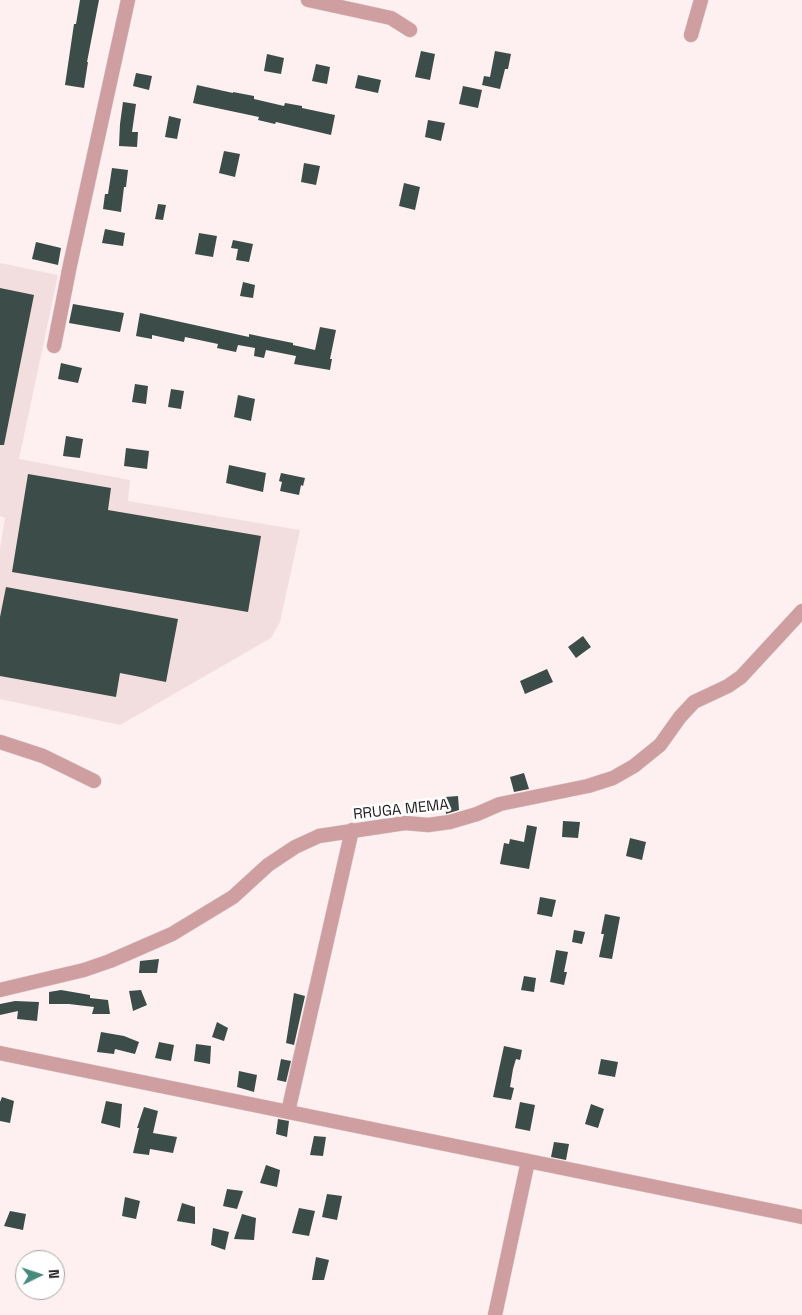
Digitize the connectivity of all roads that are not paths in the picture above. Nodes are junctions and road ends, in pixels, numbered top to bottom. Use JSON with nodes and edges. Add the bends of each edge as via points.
{"nodes":[{"id":1,"x":128,"y":0,"type":"edge"},
{"id":2,"x":308,"y":0,"type":"edge"},
{"id":3,"x":701,"y":0,"type":"edge"},
{"id":4,"x":410,"y":30,"type":"dead end"},
{"id":5,"x":691,"y":35,"type":"dead end"},
{"id":6,"x":54,"y":346,"type":"dead end"},
{"id":7,"x":802,"y":611,"type":"edge"},
{"id":8,"x":0,"y":742,"type":"edge"},
{"id":9,"x":94,"y":781,"type":"dead end"},
{"id":10,"x":352,"y":830,"type":"junction"},
{"id":11,"x":0,"y":990,"type":"edge"},
{"id":12,"x":0,"y":1053,"type":"edge"},
{"id":13,"x":288,"y":1112,"type":"junction"},
{"id":14,"x":528,"y":1161,"type":"junction"},
{"id":15,"x":802,"y":1217,"type":"edge"},
{"id":16,"x":495,"y":1315,"type":"edge"}],
"edges":[{"from":1,"to":6,"type":"street"},
{"from":2,"to":4,"type":"street","via":[[391,18]]},
{"from":3,"to":5,"type":"street"},
{"from":7,"to":10,"type":"street","name":"RRUGA MEMA","via":[[741,676],[694,702],[660,745],[613,778],[500,804],[450,822],[428,825],[405,822]]},
{"from":8,"to":9,"type":"street","via":[[42,756]]},
{"from":10,"to":11,"type":"street","name":"RRUGA MEMA","via":[[319,836],[295,847],[268,865],[233,897],[172,934],[84,970]]},
{"from":10,"to":13,"type":"street"},
{"from":12,"to":13,"type":"street"},
{"from":13,"to":14,"type":"street"},
{"from":14,"to":15,"type":"street"},
{"from":14,"to":16,"type":"street"}]}
